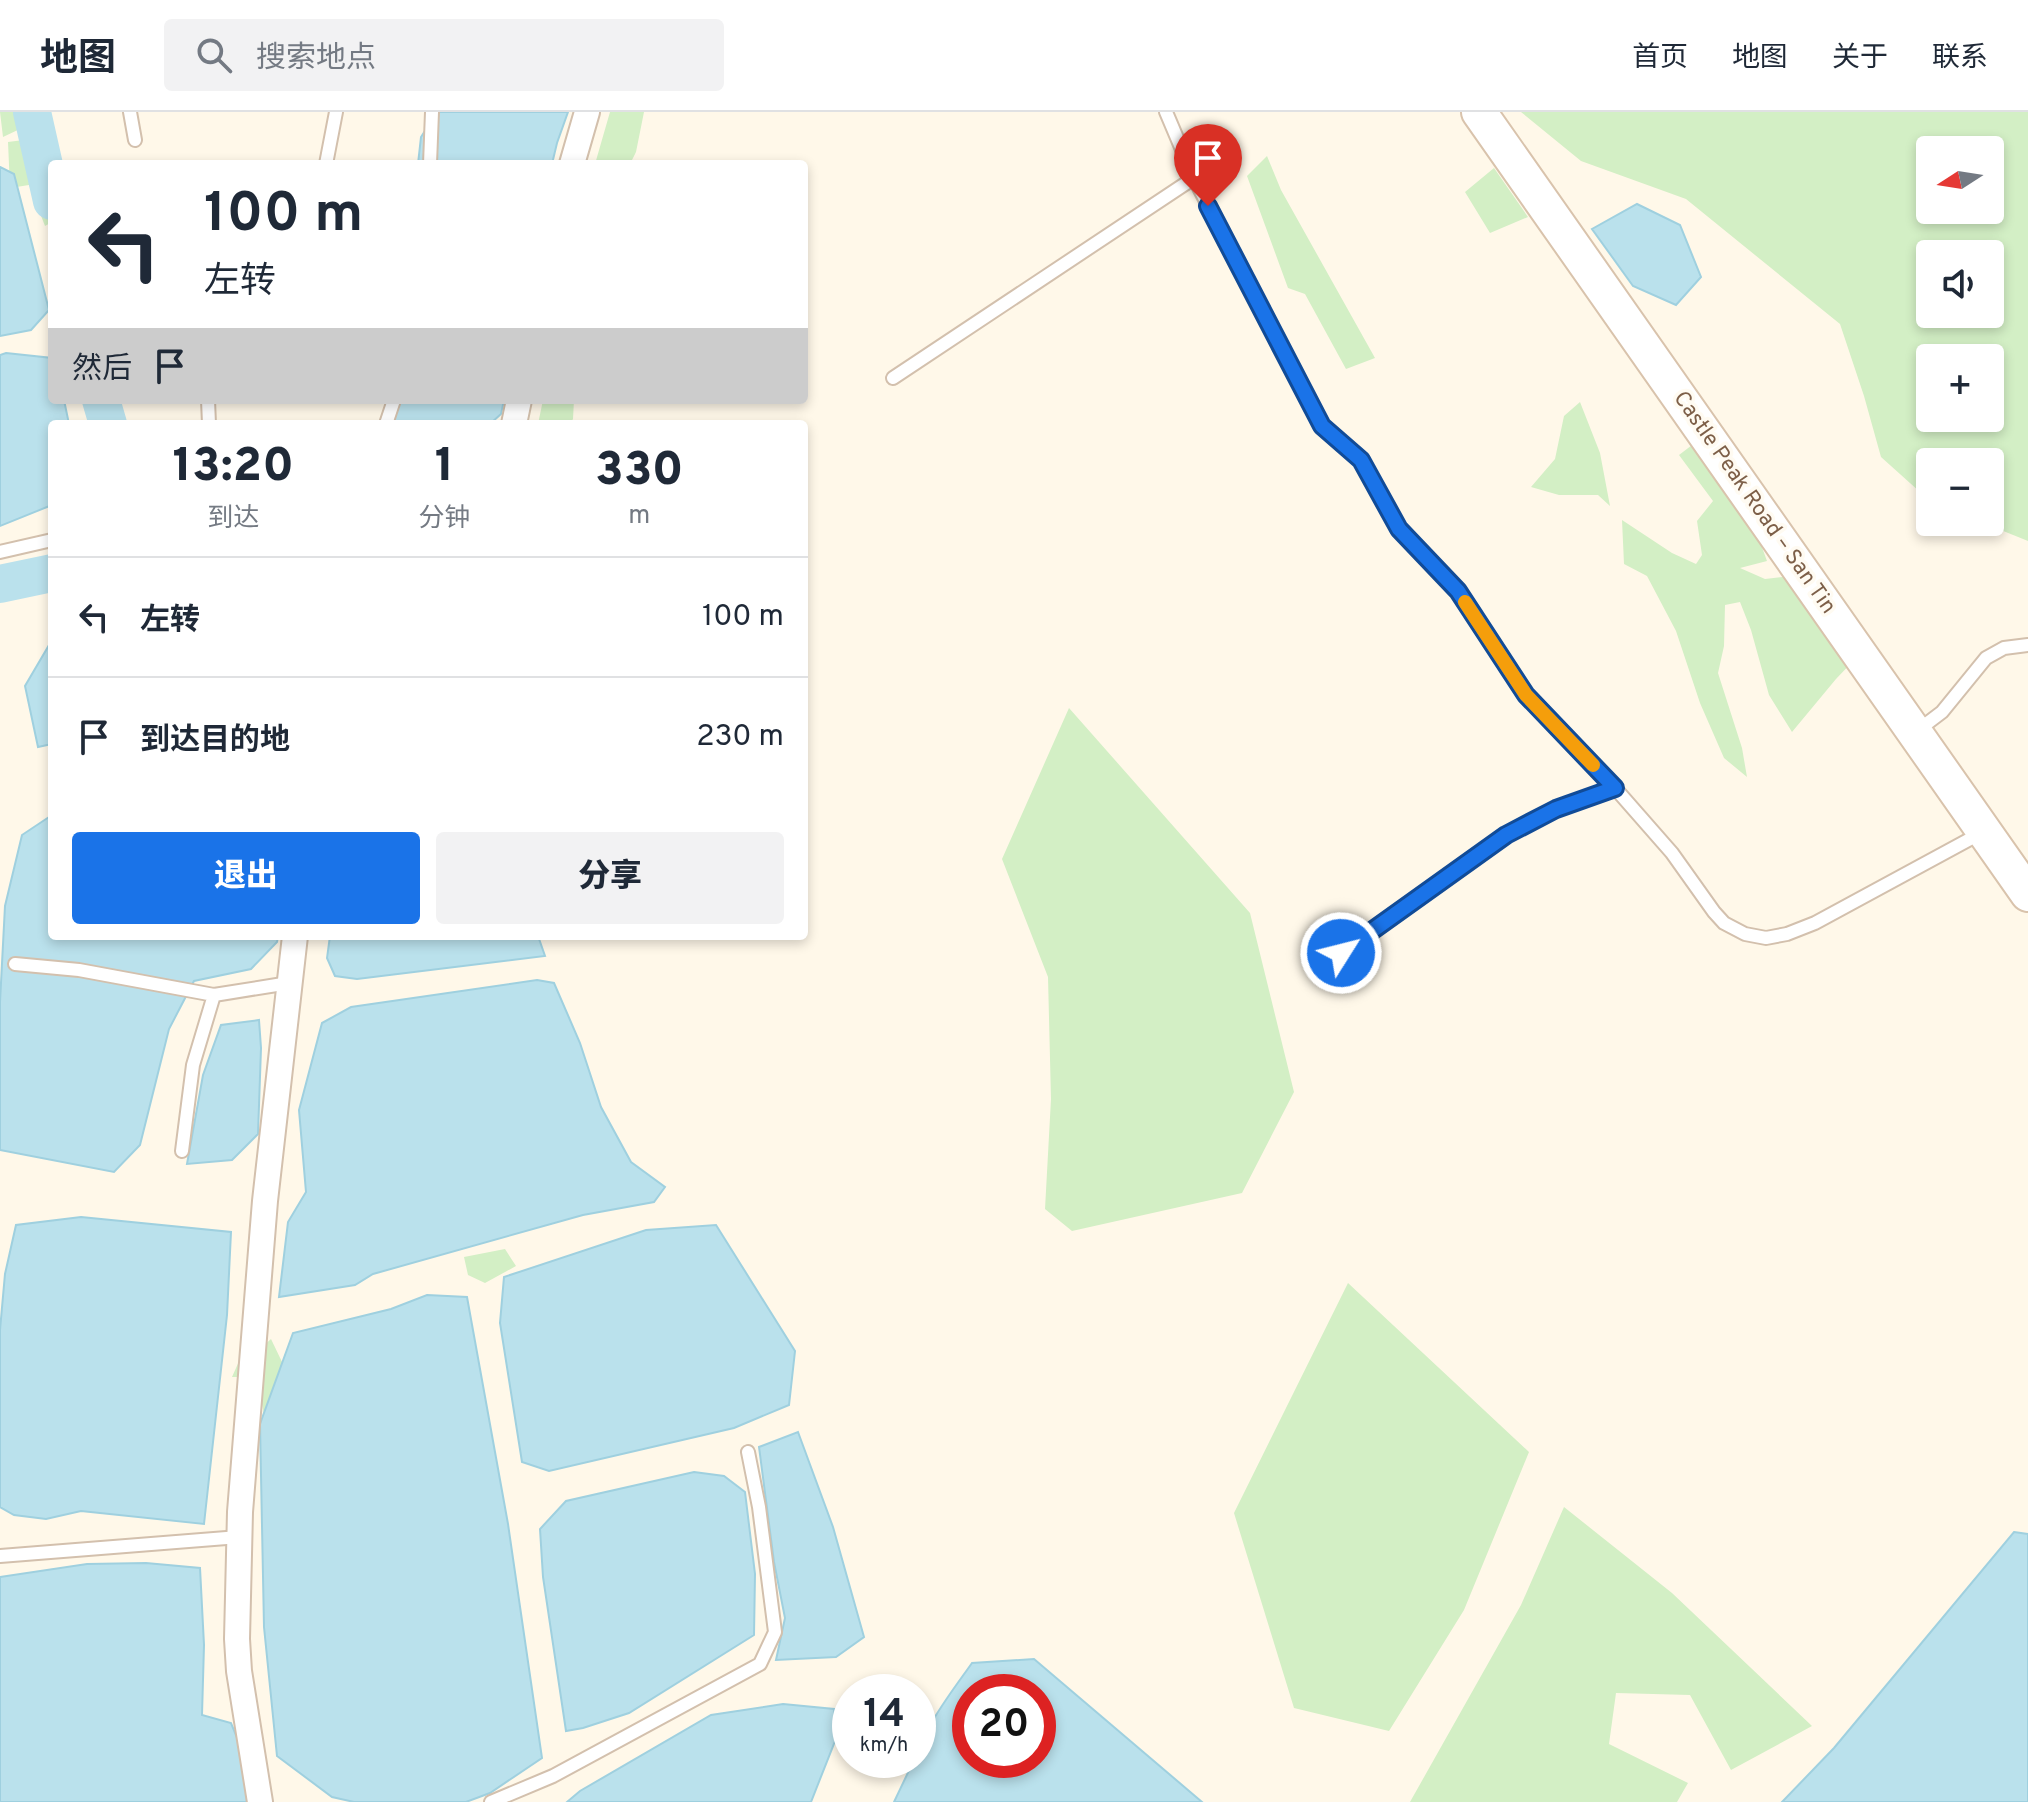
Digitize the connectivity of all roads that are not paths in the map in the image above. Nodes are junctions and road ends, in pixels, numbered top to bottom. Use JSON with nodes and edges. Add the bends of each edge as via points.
{"nodes":[{"id":1,"x":130,"y":112,"type":"edge"},
{"id":2,"x":336,"y":112,"type":"edge"},
{"id":3,"x":432,"y":112,"type":"edge"},
{"id":4,"x":587,"y":112,"type":"edge"},
{"id":5,"x":1166,"y":112,"type":"edge"},
{"id":6,"x":1479,"y":112,"type":"edge"},
{"id":7,"x":135,"y":140,"type":"dead end"},
{"id":8,"x":327,"y":160,"type":"edge"},
{"id":9,"x":430,"y":160,"type":"edge"},
{"id":10,"x":573,"y":160,"type":"edge"},
{"id":11,"x":1194,"y":178,"type":"junction"},
{"id":12,"x":893,"y":378,"type":"dead end"},
{"id":13,"x":48,"y":541,"type":"edge"},
{"id":14,"x":0,"y":552,"type":"edge"},
{"id":15,"x":2028,"y":645,"type":"edge"},
{"id":16,"x":1915,"y":732,"type":"junction"},
{"id":17,"x":1615,"y":788,"type":"junction"},
{"id":18,"x":1984,"y":832,"type":"junction"},
{"id":19,"x":2028,"y":894,"type":"edge"},
{"id":20,"x":294,"y":940,"type":"edge"},
{"id":21,"x":1341,"y":953,"type":"dead end"},
{"id":22,"x":15,"y":964,"type":"dead end"},
{"id":23,"x":289,"y":983,"type":"junction"},
{"id":24,"x":214,"y":995,"type":"junction"},
{"id":25,"x":182,"y":1151,"type":"dead end"},
{"id":26,"x":748,"y":1452,"type":"dead end"},
{"id":27,"x":239,"y":1537,"type":"junction"},
{"id":28,"x":0,"y":1556,"type":"edge"},
{"id":29,"x":262,"y":1801,"type":"edge"},
{"id":30,"x":491,"y":1802,"type":"edge"}],
"edges":[{"from":1,"to":7,"type":"lane"},
{"from":2,"to":8,"type":"lane"},
{"from":3,"to":9,"type":"lane"},
{"from":4,"to":10,"type":"street"},
{"from":5,"to":11,"type":"lane"},
{"from":6,"to":16,"type":"main road","name":"Castle Peak Road – San Tin"},
{"from":11,"to":12,"type":"lane"},
{"from":11,"to":17,"type":"lane","via":[[1322,426],[1361,460],[1399,529],[1458,591],[1526,695]]},
{"from":13,"to":14,"type":"lane"},
{"from":15,"to":16,"type":"lane","via":[[2004,648],[1986,658],[1942,712]]},
{"from":16,"to":18,"type":"main road","name":"Castle Peak Road – San Tin"},
{"from":17,"to":18,"type":"lane","via":[[1724,923],[1766,938],[1815,923]]},
{"from":17,"to":21,"type":"lane","via":[[1556,809],[1506,835]]},
{"from":18,"to":19,"type":"main road","name":"Castle Peak Road – San Tin"},
{"from":20,"to":23,"type":"street"},
{"from":22,"to":24,"type":"lane"},
{"from":23,"to":24,"type":"lane"},
{"from":23,"to":27,"type":"street","via":[[265,1201]]},
{"from":24,"to":25,"type":"lane","via":[[193,1065]]},
{"from":26,"to":30,"type":"lane","via":[[775,1632],[760,1664],[553,1776]]},
{"from":27,"to":28,"type":"lane"},
{"from":27,"to":29,"type":"street","via":[[239,1671]]}]}
